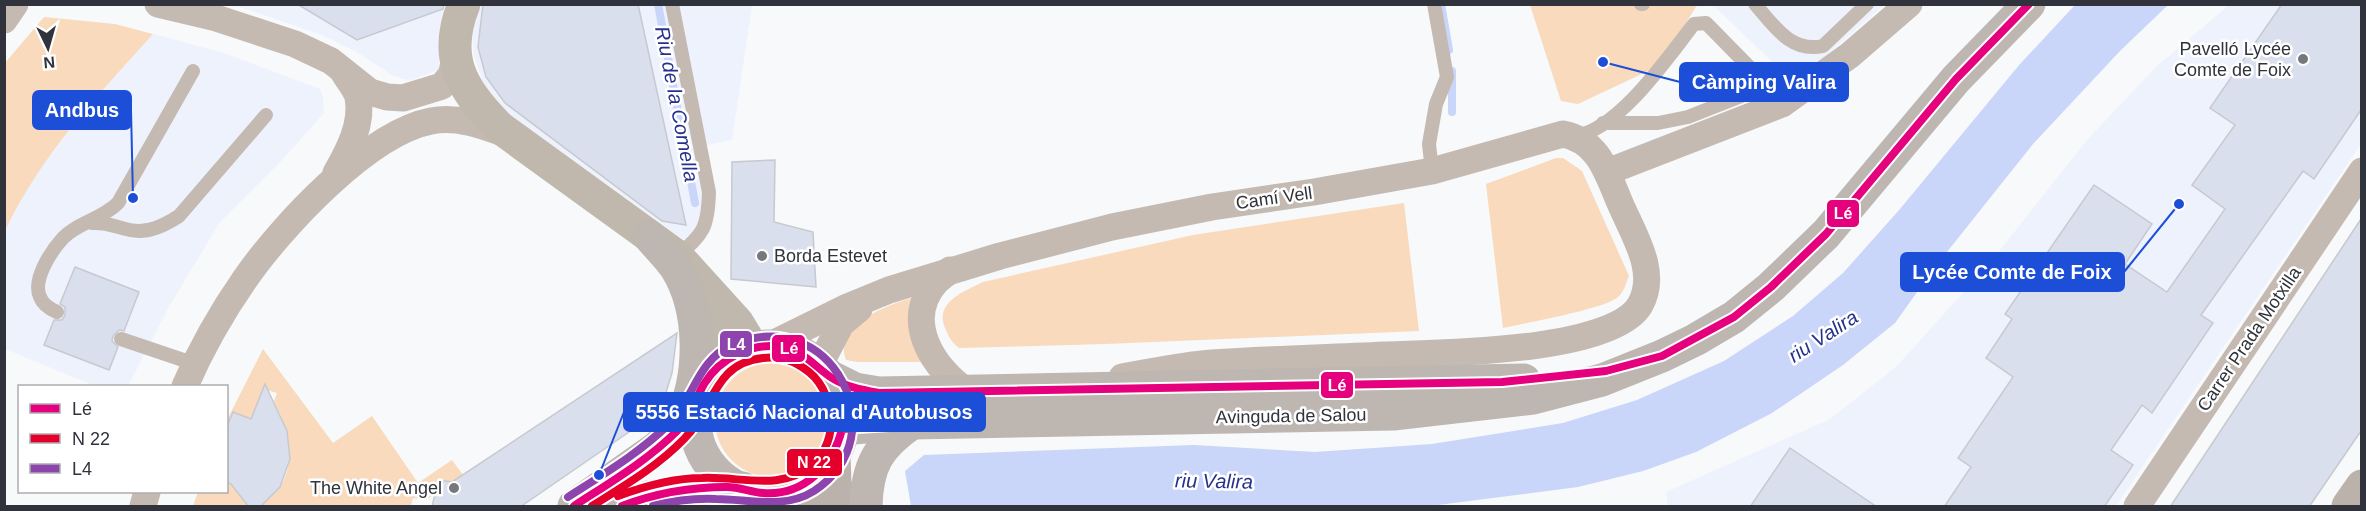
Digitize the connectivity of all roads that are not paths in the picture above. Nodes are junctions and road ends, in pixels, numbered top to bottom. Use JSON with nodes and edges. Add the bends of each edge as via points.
{"nodes":[{"id":1,"x":158,"y":4,"type":"edge"},
{"id":2,"x":672,"y":4,"type":"edge"},
{"id":3,"x":1434,"y":4,"type":"edge"},
{"id":4,"x":1755,"y":4,"type":"edge"},
{"id":5,"x":1867,"y":4,"type":"edge"},
{"id":6,"x":1909,"y":4,"type":"edge"},
{"id":7,"x":2029,"y":4,"type":"edge"},
{"id":8,"x":463,"y":6,"type":"edge"},
{"id":9,"x":456,"y":56,"type":"junction"},
{"id":10,"x":193,"y":70,"type":"dead end"},
{"id":11,"x":344,"y":72,"type":"junction"},
{"id":12,"x":266,"y":115,"type":"dead end"},
{"id":13,"x":430,"y":121,"type":"junction"},
{"id":14,"x":1603,"y":123,"type":"junction"},
{"id":15,"x":510,"y":135,"type":"junction"},
{"id":16,"x":1592,"y":153,"type":"junction"},
{"id":17,"x":1432,"y":171,"type":"junction"},
{"id":18,"x":2361,"y":171,"type":"edge"},
{"id":19,"x":331,"y":182,"type":"junction"},
{"id":20,"x":87,"y":223,"type":"junction"},
{"id":21,"x":649,"y":236,"type":"junction"},
{"id":22,"x":685,"y":265,"type":"junction"},
{"id":23,"x":951,"y":270,"type":"junction"},
{"id":24,"x":889,"y":290,"type":"junction"},
{"id":25,"x":57,"y":312,"type":"dead end"},
{"id":26,"x":121,"y":339,"type":"dead end"},
{"id":27,"x":760,"y":347,"type":"junction"},
{"id":28,"x":1662,"y":356,"type":"junction"},
{"id":29,"x":823,"y":370,"type":"junction"},
{"id":30,"x":190,"y":375,"type":"edge"},
{"id":31,"x":703,"y":391,"type":"junction"},
{"id":32,"x":1050,"y":391,"type":"junction"},
{"id":33,"x":968,"y":392,"type":"junction"},
{"id":34,"x":912,"y":423,"type":"junction"},
{"id":35,"x":658,"y":447,"type":"junction"},
{"id":36,"x":837,"y":450,"type":"junction"},
{"id":37,"x":2361,"y":486,"type":"edge"},
{"id":38,"x":762,"y":495,"type":"edge"},
{"id":39,"x":574,"y":507,"type":"edge"},
{"id":40,"x":622,"y":507,"type":"edge"},
{"id":41,"x":820,"y":507,"type":"edge"},
{"id":42,"x":843,"y":507,"type":"edge"},
{"id":43,"x":866,"y":507,"type":"edge"},
{"id":44,"x":2137,"y":507,"type":"edge"},
{"id":45,"x":2348,"y":507,"type":"edge"}],
"edges":[{"from":1,"to":11,"type":"street","via":[[268,34],[331,62]]},
{"from":2,"to":22,"type":"lane","via":[[709,192],[708,219]]},
{"from":3,"to":17,"type":"lane","via":[[1447,77],[1436,104],[1429,144]]},
{"from":4,"to":5,"type":"lane","via":[[1782,34],[1801,47],[1814,48],[1823,46]]},
{"from":6,"to":16,"type":"street","name":"Camí Vell","via":[[1850,55],[1782,104]]},
{"from":7,"to":28,"type":"highway","name":"Avinguda de Salou","via":[[1956,79],[1804,256],[1734,317]]},
{"from":8,"to":9,"type":"main road"},
{"from":9,"to":11,"type":"street","via":[[452,75],[442,86],[403,98],[370,92]]},
{"from":9,"to":15,"type":"main road","via":[[458,73],[469,94]]},
{"from":10,"to":20,"type":"lane","via":[[118,203]]},
{"from":11,"to":13,"type":"street","via":[[369,106],[382,116]]},
{"from":11,"to":19,"type":"street","via":[[357,96],[359,118],[356,134]]},
{"from":12,"to":20,"type":"lane","via":[[179,216],[164,226],[131,230],[107,222]]},
{"from":13,"to":15,"type":"street","via":[[456,119]]},
{"from":13,"to":19,"type":"street","via":[[381,143]]},
{"from":14,"to":14,"type":"lane","via":[[1627,106],[1694,24],[1706,23],[1759,77],[1760,86],[1754,91],[1688,117],[1658,123]]},
{"from":14,"to":16,"type":"lane","via":[[1587,134]]},
{"from":15,"to":21,"type":"main road"},
{"from":16,"to":17,"type":"street","name":"Camí Vell","via":[[1563,134]]},
{"from":16,"to":32,"type":"street","via":[[1644,258],[1648,275],[1639,308],[1624,321],[1601,331],[1496,350],[1210,363]]},
{"from":17,"to":23,"type":"street","name":"Camí Vell","via":[[1112,227]]},
{"from":18,"to":44,"type":"street","name":"Carrer Prada Motxilla"},
{"from":19,"to":30,"type":"street","via":[[246,278]]},
{"from":20,"to":25,"type":"lane","via":[[64,237],[38,282],[39,297]]},
{"from":21,"to":22,"type":"main road"},
{"from":21,"to":35,"type":"highway","via":[[676,268],[697,340],[690,396],[681,420]]},
{"from":22,"to":27,"type":"main road"},
{"from":22,"to":31,"type":"main road","via":[[706,300],[713,327],[714,344]]},
{"from":23,"to":24,"type":"street","name":"Camí Vell"},
{"from":23,"to":33,"type":"street","via":[[929,293],[922,310],[922,330],[930,353],[943,372]]},
{"from":24,"to":27,"type":"street","name":"Camí Vell"},
{"from":24,"to":29,"type":"street","name":"Camí Vell","via":[[841,324]]},
{"from":26,"to":30,"type":"lane"},
{"from":27,"to":29,"type":"highway","via":[[799,352]]},
{"from":27,"to":31,"type":"highway","via":[[727,359]]},
{"from":28,"to":32,"type":"highway","name":"Avinguda de Salou","via":[[1606,371],[1502,381]]},
{"from":28,"to":34,"type":"highway","name":"Avinguda de Salou","via":[[1602,380],[1533,398],[1393,414]]},
{"from":29,"to":33,"type":"highway","name":"Avinguda de Salou","via":[[855,389],[879,393]]},
{"from":29,"to":36,"type":"highway","via":[[834,384],[842,406]]},
{"from":31,"to":35,"type":"highway","via":[[679,429]]},
{"from":31,"to":38,"type":"highway","via":[[696,430],[705,457],[719,473]]},
{"from":32,"to":33,"type":"highway","name":"Avinguda de Salou"},
{"from":34,"to":36,"type":"highway","name":"Avinguda de Salou"},
{"from":34,"to":43,"type":"highway","via":[[891,437],[879,454],[868,478]]},
{"from":35,"to":39,"type":"highway"},
{"from":36,"to":38,"type":"highway","via":[[813,479],[796,488]]},
{"from":36,"to":42,"type":"main road","via":[[836,484]]},
{"from":37,"to":45,"type":"main road"},
{"from":38,"to":40,"type":"highway","via":[[705,488],[669,491]]},
{"from":38,"to":41,"type":"main road","via":[[800,495]]}]}
